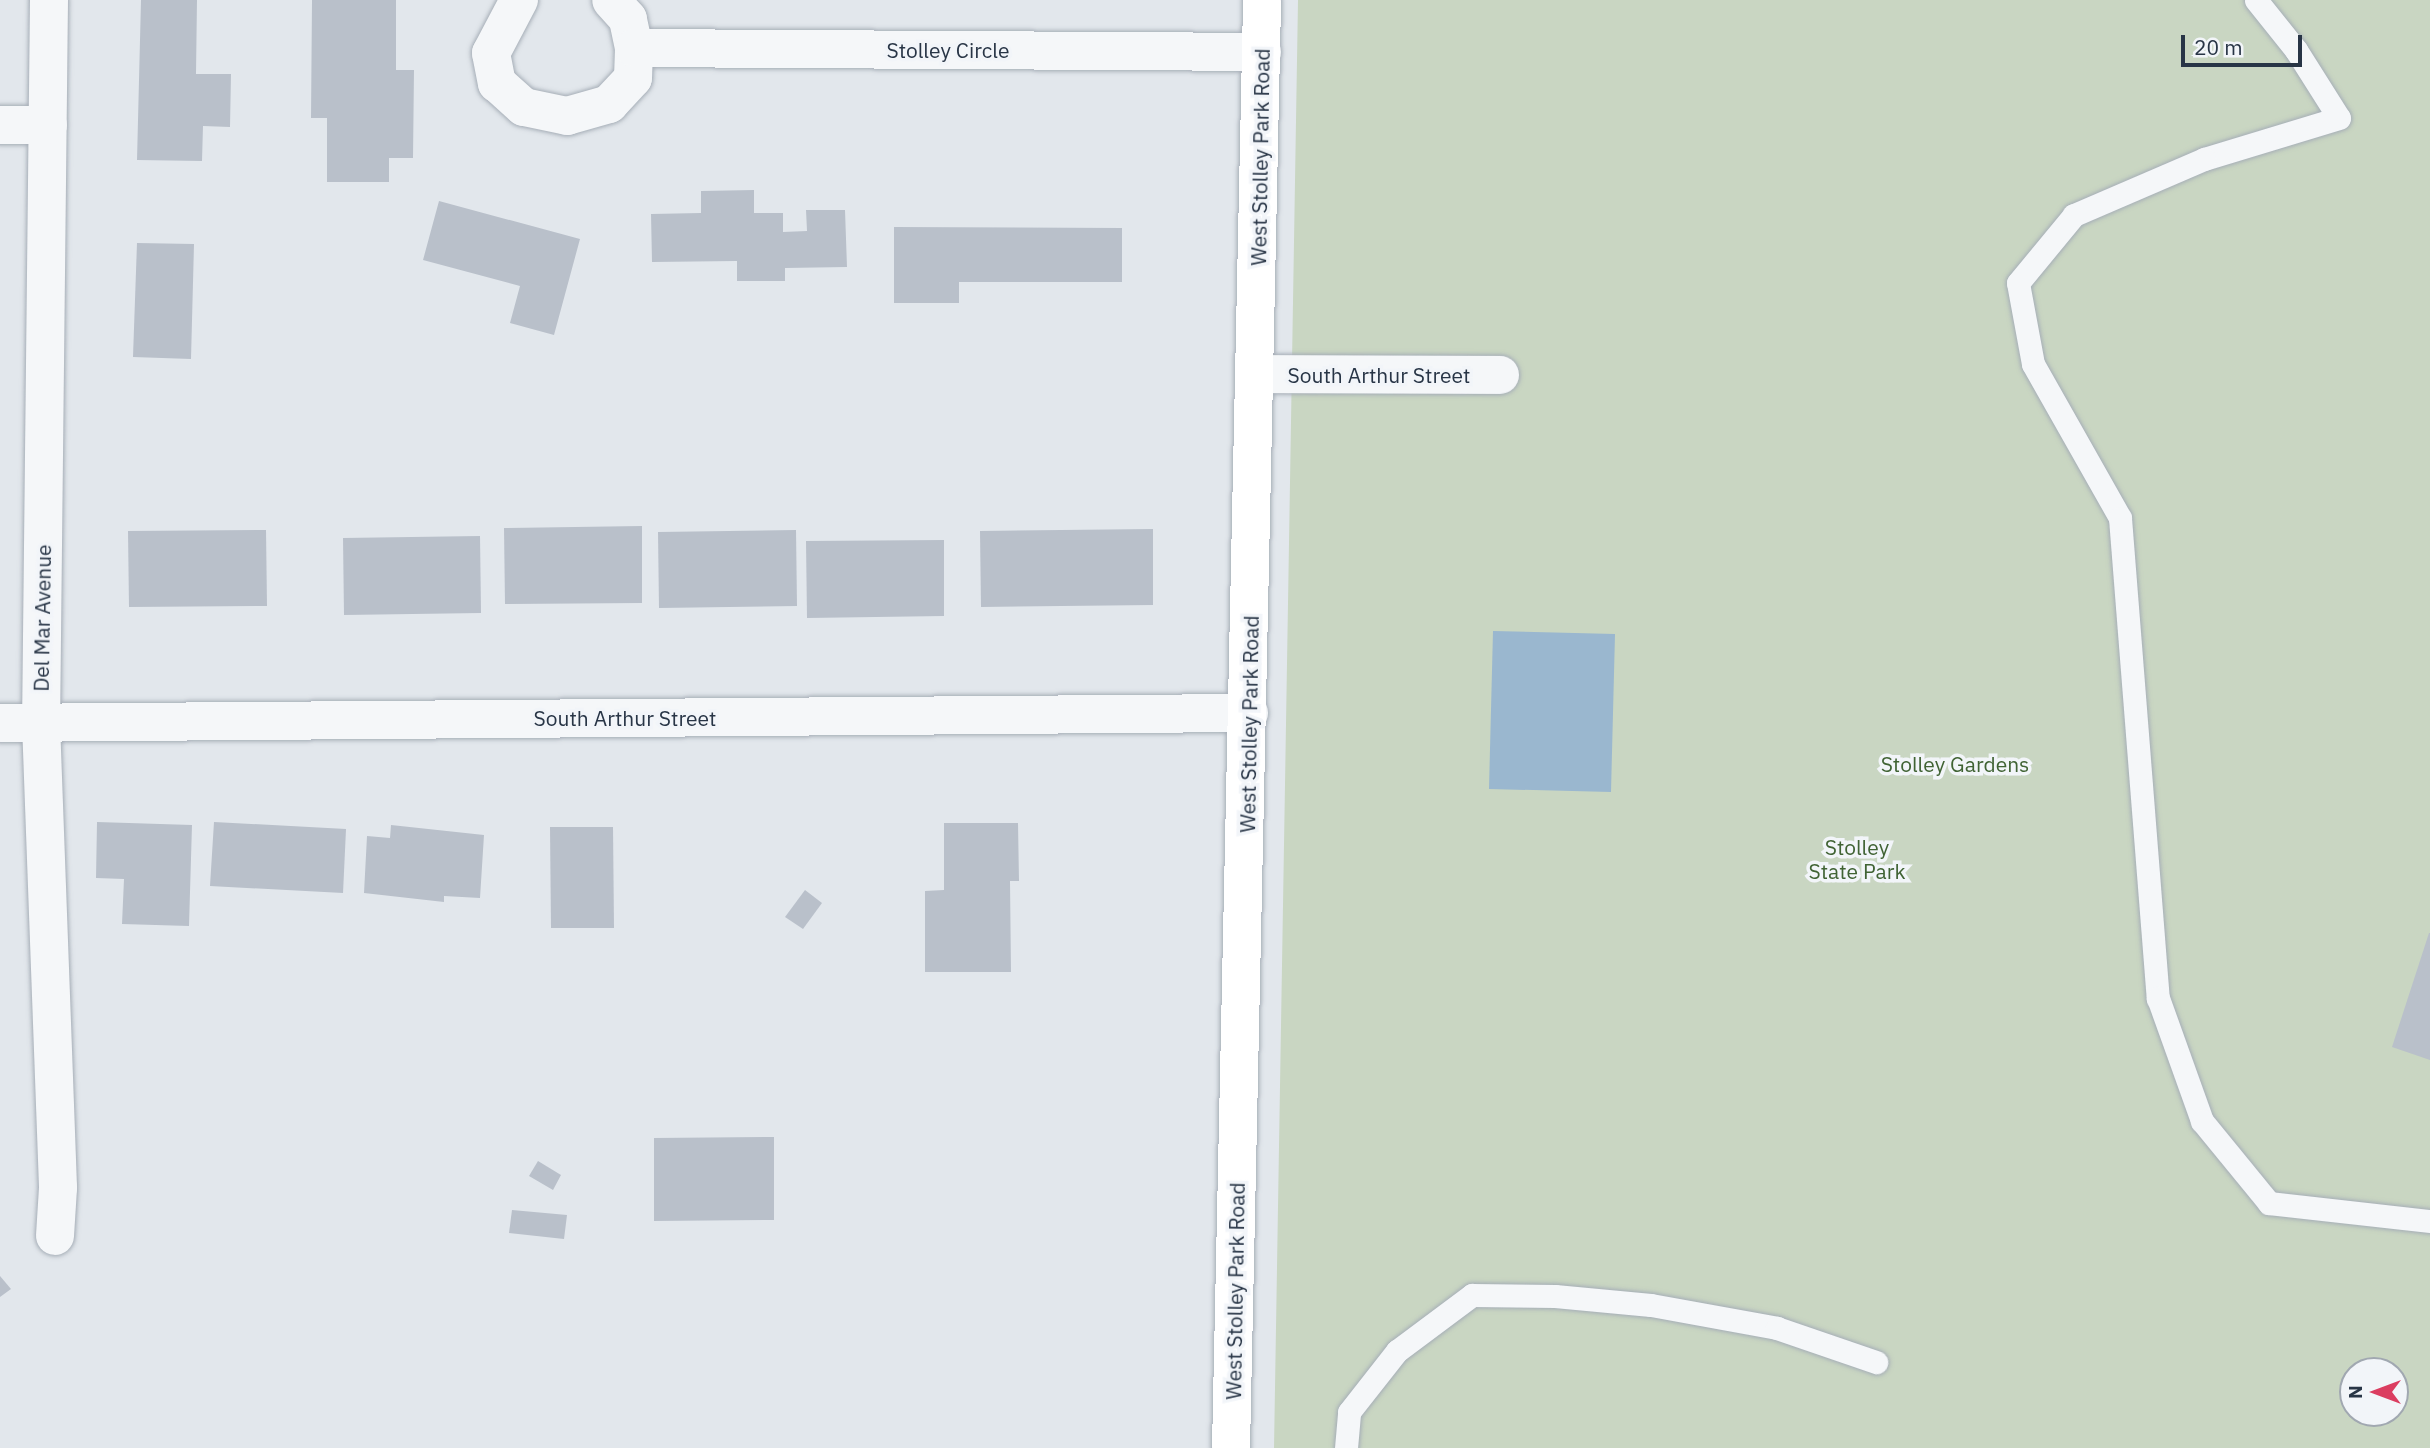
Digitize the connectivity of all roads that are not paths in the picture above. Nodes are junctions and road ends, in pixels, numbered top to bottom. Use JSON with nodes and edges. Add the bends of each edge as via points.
{"nodes":[{"id":1,"x":50,"y":0,"type":"edge"},
{"id":2,"x":519,"y":0,"type":"edge"},
{"id":3,"x":611,"y":0,"type":"edge"},
{"id":4,"x":1262,"y":0,"type":"edge"},
{"id":5,"x":2256,"y":0,"type":"edge"},
{"id":6,"x":634,"y":48,"type":"junction"},
{"id":7,"x":1262,"y":52,"type":"junction"},
{"id":8,"x":0,"y":125,"type":"edge"},
{"id":9,"x":48,"y":125,"type":"junction"},
{"id":10,"x":1257,"y":374,"type":"junction"},
{"id":11,"x":1500,"y":375,"type":"dead end"},
{"id":12,"x":1249,"y":713,"type":"junction"},
{"id":13,"x":0,"y":723,"type":"edge"},
{"id":14,"x":41,"y":723,"type":"junction"},
{"id":15,"x":2430,"y":1221,"type":"edge"},
{"id":16,"x":55,"y":1236,"type":"dead end"},
{"id":17,"x":1876,"y":1362,"type":"dead end"},
{"id":18,"x":1231,"y":1448,"type":"edge"},
{"id":19,"x":1346,"y":1448,"type":"edge"}],
"edges":[{"from":1,"to":9,"type":"street","name":"Del Mar Avenue"},
{"from":2,"to":6,"type":"street","via":[[491,53],[497,83],[524,107],[567,116],[609,104],[633,78]]},
{"from":3,"to":6,"type":"street","via":[[628,19]]},
{"from":4,"to":7,"type":"main road","name":"West Stolley Park Road"},
{"from":5,"to":15,"type":"lane","via":[[2296,50],[2339,118],[2204,159],[2074,215],[2018,283],[2033,364],[2120,519],[2158,998],[2202,1121],[2269,1203]]},
{"from":6,"to":7,"type":"street","name":"Stolley Circle"},
{"from":7,"to":10,"type":"main road","name":"West Stolley Park Road"},
{"from":8,"to":9,"type":"street"},
{"from":9,"to":14,"type":"street","name":"Del Mar Avenue"},
{"from":10,"to":11,"type":"street","name":"South Arthur Street"},
{"from":10,"to":12,"type":"main road","name":"West Stolley Park Road"},
{"from":12,"to":14,"type":"street","name":"South Arthur Street"},
{"from":12,"to":18,"type":"main road","name":"West Stolley Park Road"},
{"from":13,"to":14,"type":"street","name":"South Arthur Street"},
{"from":14,"to":16,"type":"street","name":"Del Mar Avenue","via":[[58,1188]]},
{"from":17,"to":19,"type":"lane","via":[[1777,1328],[1651,1305],[1555,1296],[1472,1295],[1397,1351],[1349,1412]]}]}
